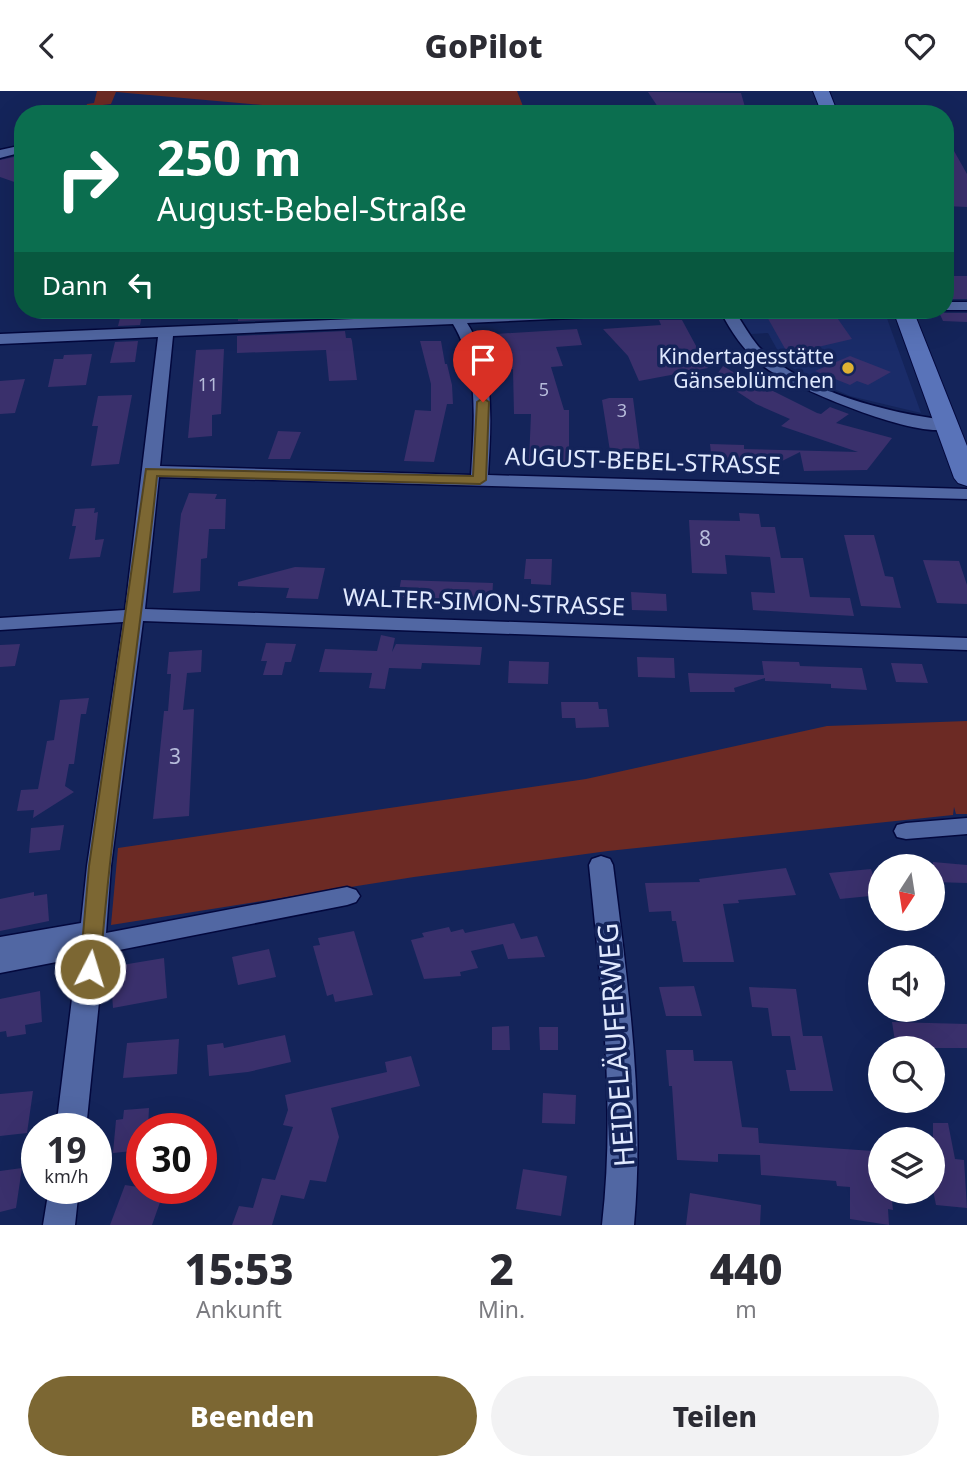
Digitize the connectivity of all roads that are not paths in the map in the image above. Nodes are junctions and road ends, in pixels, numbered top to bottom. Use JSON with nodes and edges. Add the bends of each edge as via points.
{"nodes":[{"id":1,"x":375,"y":319,"type":"edge"},
{"id":2,"x":458,"y":319,"type":"edge"},
{"id":3,"x":733,"y":319,"type":"edge"},
{"id":4,"x":906,"y":319,"type":"edge"},
{"id":5,"x":166,"y":332,"type":"junction"},
{"id":6,"x":0,"y":339,"type":"edge"},
{"id":7,"x":947,"y":425,"type":"junction"},
{"id":8,"x":150,"y":471,"type":"junction"},
{"id":9,"x":967,"y":478,"type":"edge"},
{"id":10,"x":480,"y":480,"type":"junction"},
{"id":11,"x":967,"y":493,"type":"edge"},
{"id":12,"x":134,"y":615,"type":"junction"},
{"id":13,"x":0,"y":624,"type":"edge"},
{"id":14,"x":967,"y":643,"type":"edge"},
{"id":15,"x":967,"y":826,"type":"edge"},
{"id":16,"x":906,"y":831,"type":"dead end"},
{"id":17,"x":601,"y":865,"type":"dead end"},
{"id":18,"x":347,"y":896,"type":"dead end"},
{"id":19,"x":93,"y":938,"type":"junction"},
{"id":20,"x":0,"y":947,"type":"edge"},
{"id":21,"x":0,"y":963,"type":"edge"},
{"id":22,"x":73,"y":1113,"type":"edge"},
{"id":23,"x":62,"y":1204,"type":"edge"},
{"id":24,"x":59,"y":1225,"type":"edge"},
{"id":25,"x":618,"y":1225,"type":"edge"}],
"edges":[{"from":1,"to":5,"type":"street"},
{"from":2,"to":10,"type":"street","via":[[482,383]]},
{"from":3,"to":7,"type":"street","via":[[754,350],[821,391],[876,411]]},
{"from":4,"to":7,"type":"main road"},
{"from":5,"to":6,"type":"street"},
{"from":5,"to":8,"type":"street"},
{"from":7,"to":9,"type":"main road"},
{"from":8,"to":10,"type":"street","name":"AUGUST-BEBEL-STRASSE"},
{"from":8,"to":12,"type":"street"},
{"from":10,"to":11,"type":"street","name":"AUGUST-BEBEL-STRASSE"},
{"from":12,"to":13,"type":"street","name":"WALTER-SIMON-STRASSE"},
{"from":12,"to":14,"type":"street","name":"WALTER-SIMON-STRASSE"},
{"from":12,"to":19,"type":"street"},
{"from":15,"to":16,"type":"street"},
{"from":17,"to":25,"type":"street","name":"HEIDELÄUFERWEG","via":[[624,1105],[624,1184]]},
{"from":18,"to":19,"type":"street"},
{"from":19,"to":20,"type":"street"},
{"from":19,"to":21,"type":"street"},
{"from":19,"to":22,"type":"street"},
{"from":23,"to":24,"type":"street"}]}
